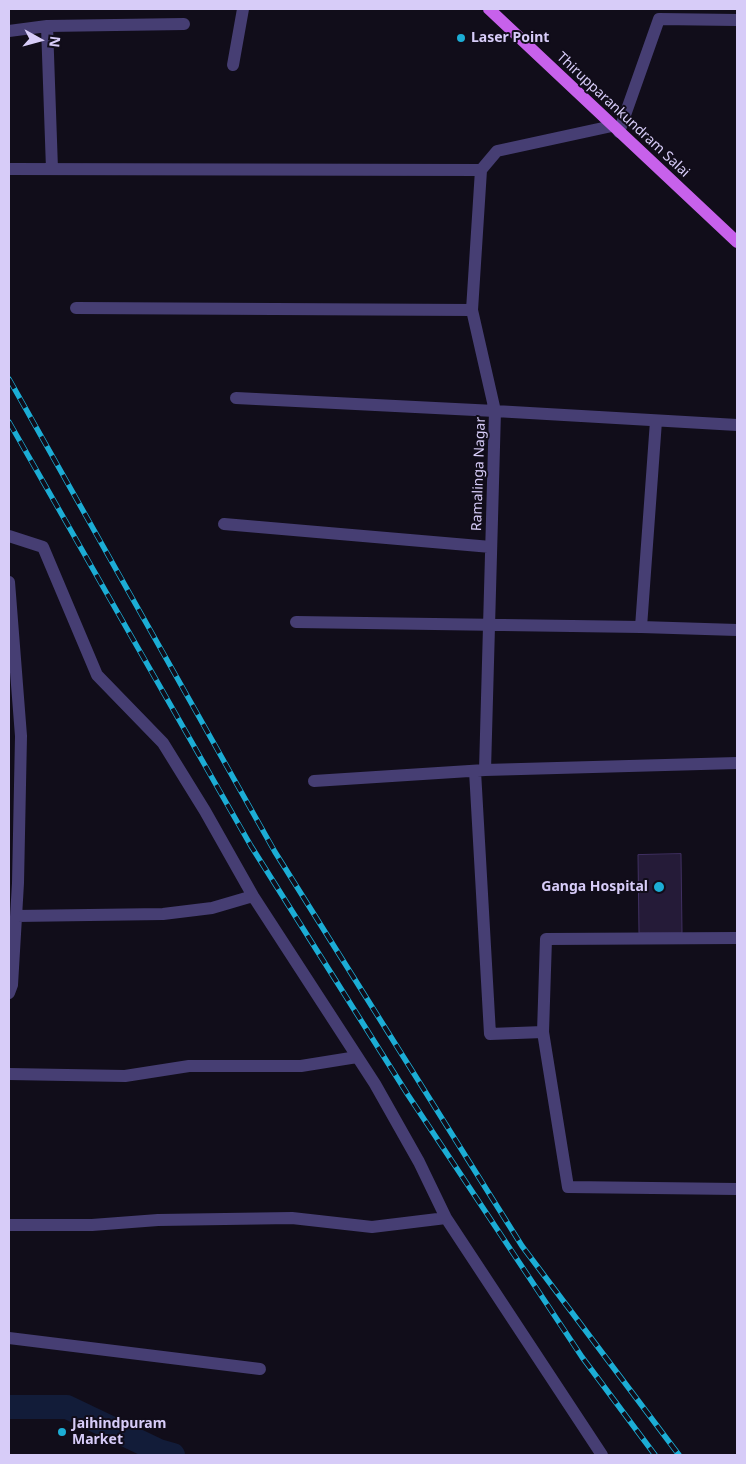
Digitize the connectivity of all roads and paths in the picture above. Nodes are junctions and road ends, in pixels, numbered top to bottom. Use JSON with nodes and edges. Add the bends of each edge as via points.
{"nodes":[{"id":1,"x":243,"y":9,"type":"edge"},
{"id":2,"x":489,"y":9,"type":"edge"},
{"id":3,"x":737,"y":20,"type":"edge"},
{"id":4,"x":184,"y":24,"type":"dead end"},
{"id":5,"x":47,"y":26,"type":"junction"},
{"id":6,"x":9,"y":30,"type":"edge"},
{"id":7,"x":233,"y":65,"type":"dead end"},
{"id":8,"x":616,"y":129,"type":"junction"},
{"id":9,"x":9,"y":169,"type":"edge"},
{"id":10,"x":52,"y":169,"type":"junction"},
{"id":11,"x":481,"y":170,"type":"junction"},
{"id":12,"x":737,"y":242,"type":"edge"},
{"id":13,"x":76,"y":308,"type":"dead end"},
{"id":14,"x":472,"y":310,"type":"junction"},
{"id":15,"x":236,"y":398,"type":"dead end"},
{"id":16,"x":495,"y":411,"type":"junction"},
{"id":17,"x":656,"y":420,"type":"junction"},
{"id":18,"x":737,"y":425,"type":"edge"},
{"id":19,"x":224,"y":524,"type":"dead end"},
{"id":20,"x":9,"y":536,"type":"edge"},
{"id":21,"x":491,"y":547,"type":"junction"},
{"id":22,"x":9,"y":582,"type":"edge"},
{"id":23,"x":296,"y":622,"type":"dead end"},
{"id":24,"x":489,"y":625,"type":"junction"},
{"id":25,"x":641,"y":627,"type":"junction"},
{"id":26,"x":737,"y":630,"type":"edge"},
{"id":27,"x":737,"y":763,"type":"edge"},
{"id":28,"x":480,"y":770,"type":"junction"},
{"id":29,"x":314,"y":781,"type":"dead end"},
{"id":30,"x":253,"y":896,"type":"junction"},
{"id":31,"x":16,"y":916,"type":"junction"},
{"id":32,"x":737,"y":938,"type":"edge"},
{"id":33,"x":9,"y":993,"type":"edge"},
{"id":34,"x":543,"y":1032,"type":"junction"},
{"id":35,"x":357,"y":1057,"type":"junction"},
{"id":36,"x":9,"y":1074,"type":"edge"},
{"id":37,"x":737,"y":1189,"type":"edge"},
{"id":38,"x":446,"y":1218,"type":"junction"},
{"id":39,"x":9,"y":1225,"type":"edge"},
{"id":40,"x":9,"y":1338,"type":"edge"},
{"id":41,"x":260,"y":1369,"type":"dead end"},
{"id":42,"x":602,"y":1455,"type":"edge"}],
"edges":[{"from":1,"to":7,"type":"street"},
{"from":2,"to":8,"type":"main road","name":"Thirupparankundram Salai"},
{"from":3,"to":8,"type":"street","via":[[659,19]]},
{"from":4,"to":5,"type":"street"},
{"from":5,"to":6,"type":"street"},
{"from":5,"to":10,"type":"street"},
{"from":8,"to":11,"type":"street","via":[[497,151]]},
{"from":8,"to":12,"type":"main road","name":"Thirupparankundram Salai"},
{"from":9,"to":10,"type":"street"},
{"from":10,"to":11,"type":"street"},
{"from":11,"to":14,"type":"street"},
{"from":13,"to":14,"type":"street"},
{"from":14,"to":16,"type":"street"},
{"from":15,"to":16,"type":"street"},
{"from":16,"to":17,"type":"street","name":"Ramalinga Nagar"},
{"from":16,"to":21,"type":"street","name":"Ramalinga Nagar"},
{"from":17,"to":18,"type":"street","name":"Ramalinga Nagar"},
{"from":17,"to":25,"type":"street"},
{"from":19,"to":21,"type":"street"},
{"from":20,"to":30,"type":"street","via":[[43,548],[97,675],[163,743]]},
{"from":21,"to":24,"type":"street","name":"Ramalinga Nagar"},
{"from":22,"to":31,"type":"street","via":[[21,736]]},
{"from":23,"to":24,"type":"street"},
{"from":24,"to":25,"type":"street"},
{"from":24,"to":28,"type":"street","name":"Ramalinga Nagar"},
{"from":25,"to":26,"type":"street"},
{"from":27,"to":28,"type":"street"},
{"from":28,"to":29,"type":"street"},
{"from":28,"to":34,"type":"street","name":"Ramalinga Nagar","via":[[490,1034]]},
{"from":30,"to":31,"type":"street","via":[[212,908],[163,914]]},
{"from":30,"to":35,"type":"street"},
{"from":31,"to":33,"type":"street"},
{"from":32,"to":34,"type":"street","via":[[546,939]]},
{"from":34,"to":37,"type":"street","via":[[568,1187]]},
{"from":35,"to":36,"type":"street","via":[[300,1066],[189,1066],[125,1076]]},
{"from":35,"to":38,"type":"street","via":[[419,1162]]},
{"from":38,"to":39,"type":"street","via":[[372,1227],[292,1218]]},
{"from":38,"to":42,"type":"street"},
{"from":40,"to":41,"type":"street"}]}
